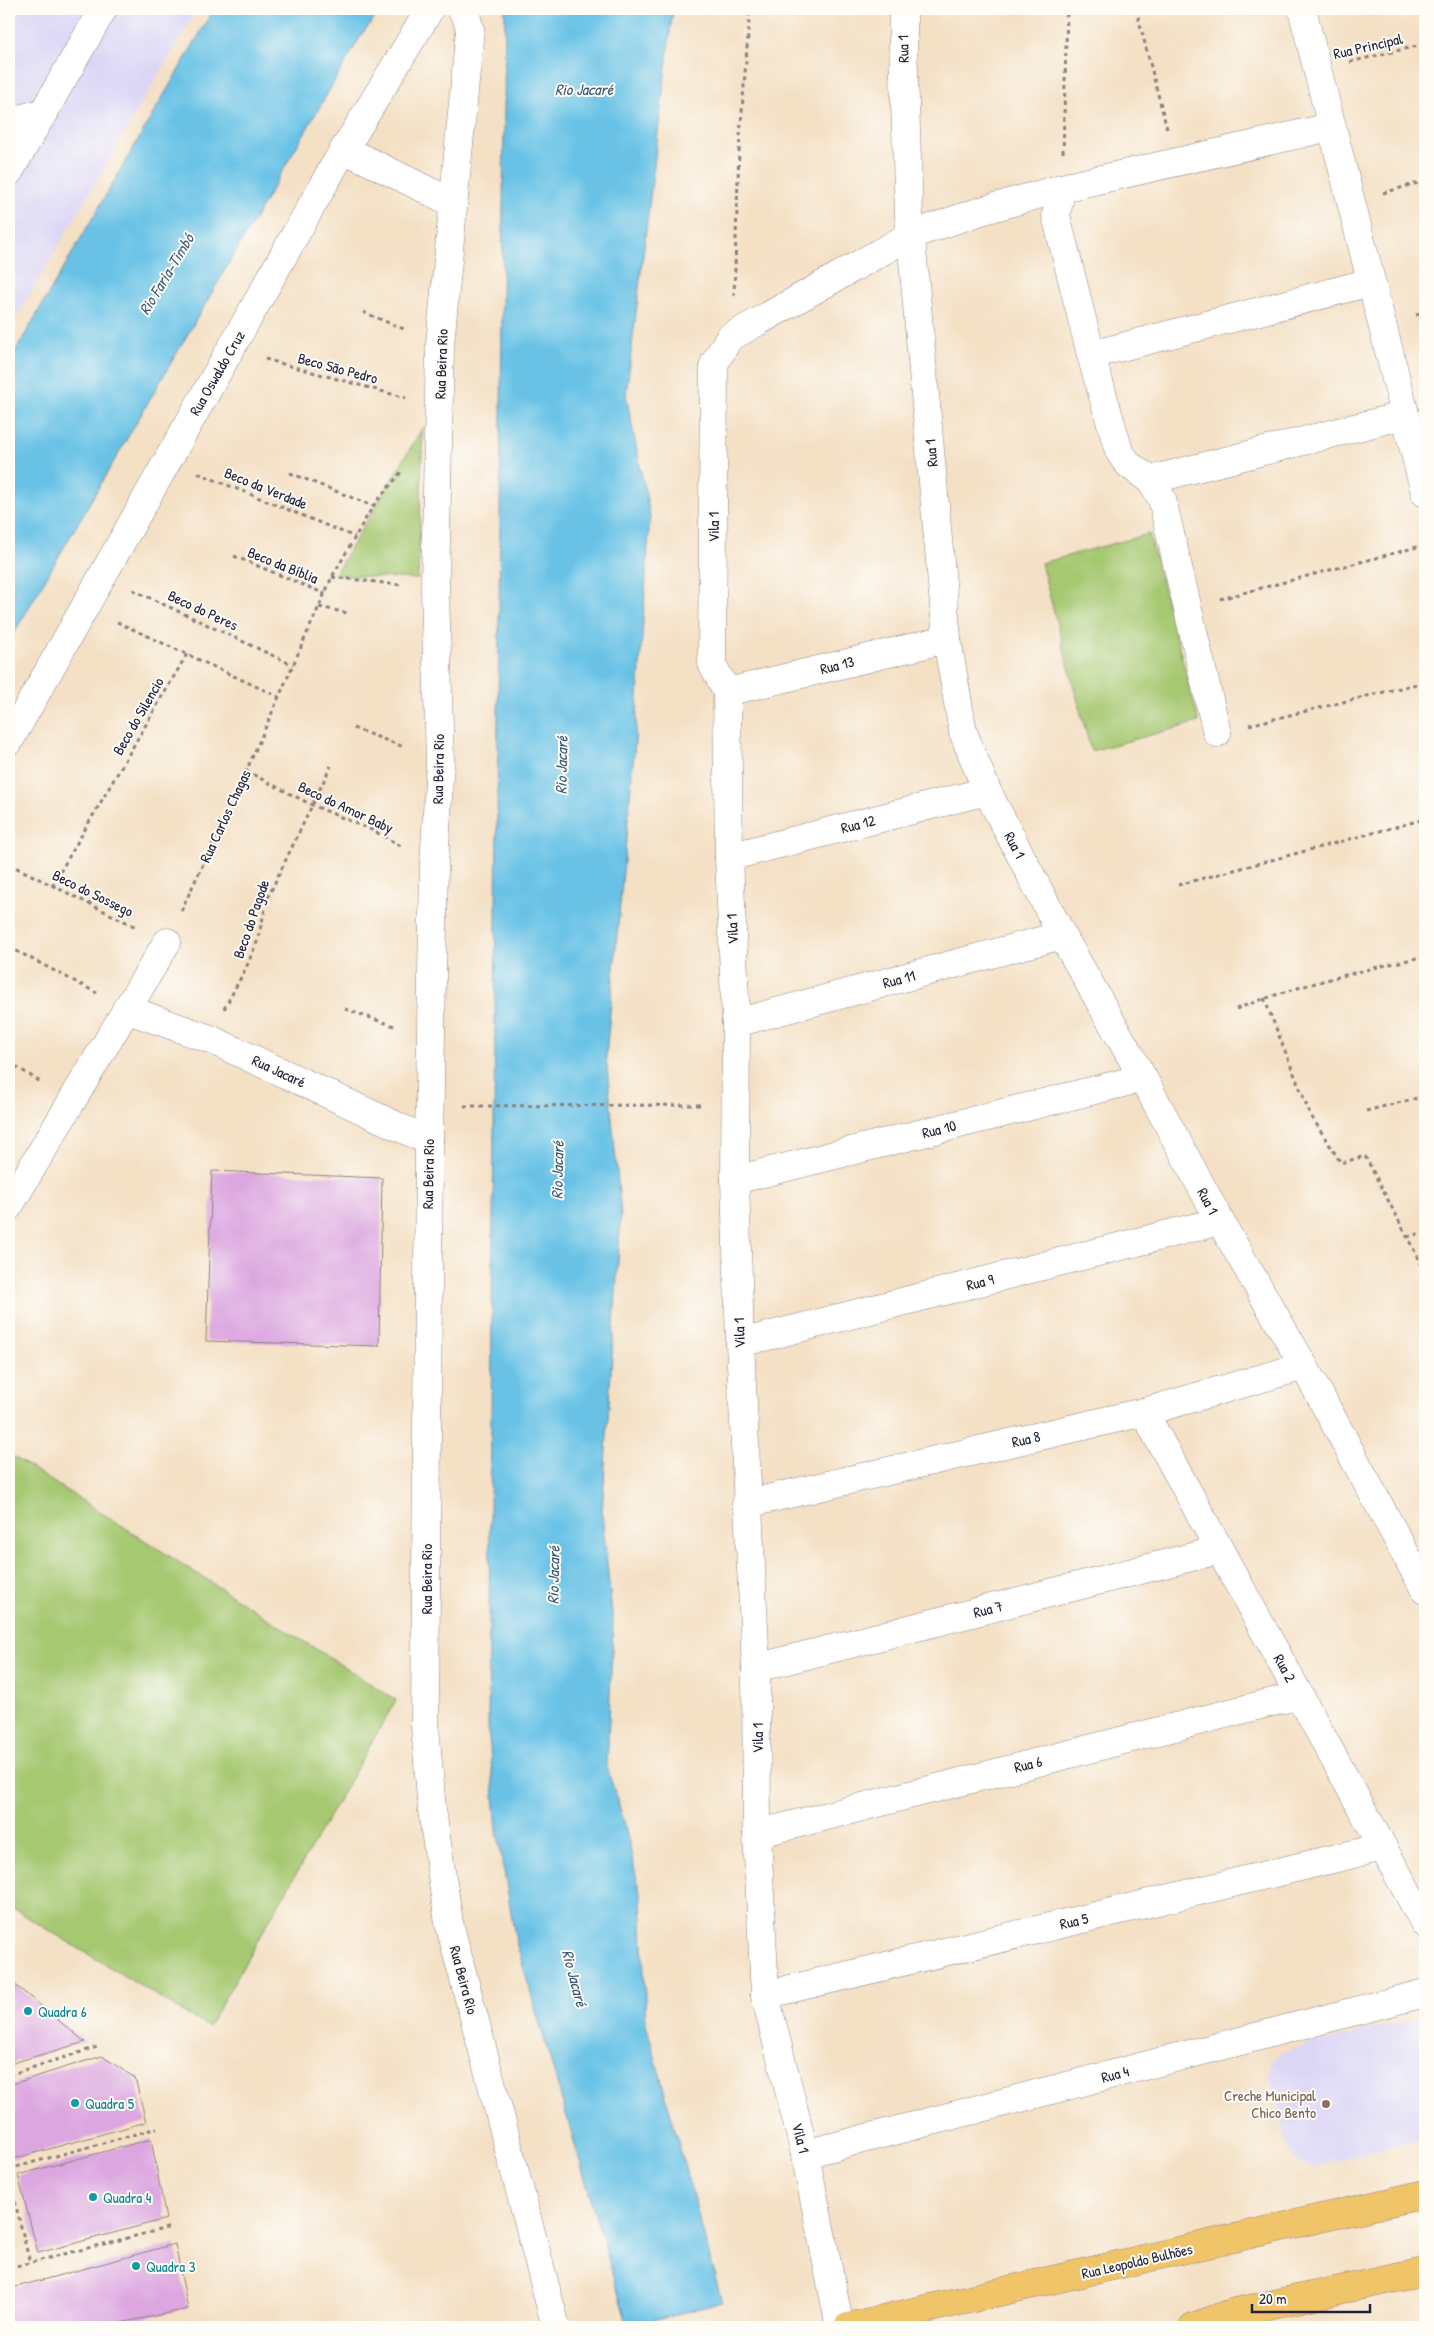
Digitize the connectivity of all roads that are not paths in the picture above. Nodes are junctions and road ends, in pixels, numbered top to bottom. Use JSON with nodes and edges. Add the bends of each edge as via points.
{"nodes":[{"id":1,"x":103,"y":9,"type":"edge"},
{"id":2,"x":430,"y":9,"type":"edge"},
{"id":3,"x":461,"y":9,"type":"edge"},
{"id":4,"x":904,"y":9,"type":"edge"},
{"id":5,"x":1302,"y":9,"type":"edge"},
{"id":6,"x":45,"y":112,"type":"junction"},
{"id":7,"x":9,"y":122,"type":"edge"},
{"id":8,"x":1331,"y":127,"type":"junction"},
{"id":9,"x":344,"y":148,"type":"junction"},
{"id":10,"x":9,"y":172,"type":"edge"},
{"id":11,"x":1062,"y":188,"type":"junction"},
{"id":12,"x":453,"y":203,"type":"junction"},
{"id":13,"x":911,"y":235,"type":"junction"},
{"id":14,"x":1371,"y":282,"type":"junction"},
{"id":15,"x":1091,"y":355,"type":"junction"},
{"id":16,"x":1405,"y":415,"type":"junction"},
{"id":17,"x":1150,"y":480,"type":"junction"},
{"id":18,"x":1425,"y":493,"type":"edge"},
{"id":19,"x":947,"y":638,"type":"junction"},
{"id":20,"x":727,"y":692,"type":"junction"},
{"id":21,"x":1217,"y":733,"type":"road end"},
{"id":22,"x":9,"y":741,"type":"edge"},
{"id":23,"x":987,"y":791,"type":"junction"},
{"id":24,"x":729,"y":857,"type":"junction"},
{"id":25,"x":1062,"y":934,"type":"junction"},
{"id":26,"x":167,"y":942,"type":"road end"},
{"id":27,"x":126,"y":1009,"type":"junction"},
{"id":28,"x":736,"y":1023,"type":"junction"},
{"id":29,"x":1143,"y":1078,"type":"junction"},
{"id":30,"x":428,"y":1141,"type":"junction"},
{"id":31,"x":735,"y":1180,"type":"junction"},
{"id":32,"x":9,"y":1206,"type":"edge"},
{"id":33,"x":1220,"y":1222,"type":"junction"},
{"id":34,"x":740,"y":1343,"type":"junction"},
{"id":35,"x":1304,"y":1366,"type":"junction"},
{"id":36,"x":1144,"y":1412,"type":"junction"},
{"id":37,"x":746,"y":1504,"type":"junction"},
{"id":38,"x":1220,"y":1550,"type":"junction"},
{"id":39,"x":1425,"y":1590,"type":"edge"},
{"id":40,"x":756,"y":1668,"type":"junction"},
{"id":41,"x":1300,"y":1695,"type":"junction"},
{"id":42,"x":757,"y":1834,"type":"junction"},
{"id":43,"x":1383,"y":1847,"type":"junction"},
{"id":44,"x":1425,"y":1924,"type":"edge"},
{"id":45,"x":1425,"y":1993,"type":"edge"},
{"id":46,"x":765,"y":1995,"type":"junction"},
{"id":47,"x":805,"y":2154,"type":"junction"},
{"id":48,"x":1425,"y":2194,"type":"edge"},
{"id":49,"x":1425,"y":2272,"type":"edge"},
{"id":50,"x":556,"y":2327,"type":"edge"},
{"id":51,"x":840,"y":2327,"type":"edge"},
{"id":52,"x":848,"y":2327,"type":"edge"},
{"id":53,"x":1194,"y":2327,"type":"edge"}],
"edges":[{"from":1,"to":6,"type":"street"},
{"from":2,"to":9,"type":"street","name":"Rua Oswaldo Cruz"},
{"from":3,"to":12,"type":"street","name":"Rua Beira Rio","via":[[470,29]]},
{"from":4,"to":13,"type":"street","name":"Rua 1"},
{"from":5,"to":8,"type":"street"},
{"from":6,"to":7,"type":"street"},
{"from":6,"to":10,"type":"street"},
{"from":8,"to":11,"type":"street"},
{"from":8,"to":14,"type":"street"},
{"from":9,"to":12,"type":"street"},
{"from":9,"to":22,"type":"street","name":"Rua Oswaldo Cruz"},
{"from":11,"to":13,"type":"street"},
{"from":11,"to":15,"type":"street","via":[[1056,215]]},
{"from":12,"to":30,"type":"street","name":"Rua Beira Rio","via":[[440,344],[435,589],[440,761],[434,866]]},
{"from":13,"to":19,"type":"street","name":"Rua 1"},
{"from":13,"to":20,"type":"street","name":"Vila 1","via":[[728,338],[714,364],[712,664]]},
{"from":14,"to":15,"type":"street"},
{"from":14,"to":16,"type":"street"},
{"from":15,"to":17,"type":"street","via":[[1119,451],[1128,464]]},
{"from":16,"to":17,"type":"street"},
{"from":16,"to":18,"type":"street"},
{"from":17,"to":21,"type":"street","via":[[1162,499]]},
{"from":19,"to":20,"type":"street","name":"Rua 13"},
{"from":19,"to":23,"type":"street","name":"Rua 1","via":[[963,732]]},
{"from":20,"to":24,"type":"street","name":"Vila 1"},
{"from":23,"to":24,"type":"street","name":"Rua 12"},
{"from":23,"to":25,"type":"street","name":"Rua 1"},
{"from":24,"to":28,"type":"street","name":"Vila 1"},
{"from":25,"to":28,"type":"street","name":"Rua 11"},
{"from":25,"to":29,"type":"street","name":"Rua 1"},
{"from":26,"to":27,"type":"street"},
{"from":27,"to":30,"type":"street","name":"Rua Jacaré","via":[[210,1039]]},
{"from":27,"to":32,"type":"street"},
{"from":28,"to":31,"type":"street","name":"Vila 1"},
{"from":29,"to":31,"type":"street","name":"Rua 10"},
{"from":29,"to":33,"type":"street","name":"Rua 1"},
{"from":30,"to":50,"type":"street","name":"Rua Beira Rio","via":[[425,1726],[432,1810],[449,1923]]},
{"from":31,"to":34,"type":"street","name":"Vila 1"},
{"from":33,"to":34,"type":"street","name":"Rua 9"},
{"from":33,"to":35,"type":"street","name":"Rua 1"},
{"from":34,"to":37,"type":"street","name":"Vila 1"},
{"from":35,"to":36,"type":"street","name":"Rua 8"},
{"from":35,"to":39,"type":"street","name":"Rua 1"},
{"from":36,"to":37,"type":"street","name":"Rua 8"},
{"from":36,"to":38,"type":"street","name":"Rua 2"},
{"from":37,"to":40,"type":"street","name":"Vila 1"},
{"from":38,"to":40,"type":"street","name":"Rua 7"},
{"from":38,"to":41,"type":"street","name":"Rua 2"},
{"from":40,"to":42,"type":"street","name":"Vila 1"},
{"from":41,"to":42,"type":"street","name":"Rua 6"},
{"from":41,"to":43,"type":"street","name":"Rua 2"},
{"from":42,"to":46,"type":"street","name":"Vila 1"},
{"from":43,"to":44,"type":"street","name":"Rua 2"},
{"from":43,"to":46,"type":"street","name":"Rua 5"},
{"from":45,"to":47,"type":"street","name":"Rua 4"},
{"from":46,"to":47,"type":"street","name":"Vila 1"},
{"from":47,"to":51,"type":"street","name":"Vila 1"},
{"from":48,"to":52,"type":"main road","name":"Rua Leopoldo Bulhões"},
{"from":49,"to":53,"type":"main road","via":[[1235,2312]]}]}
